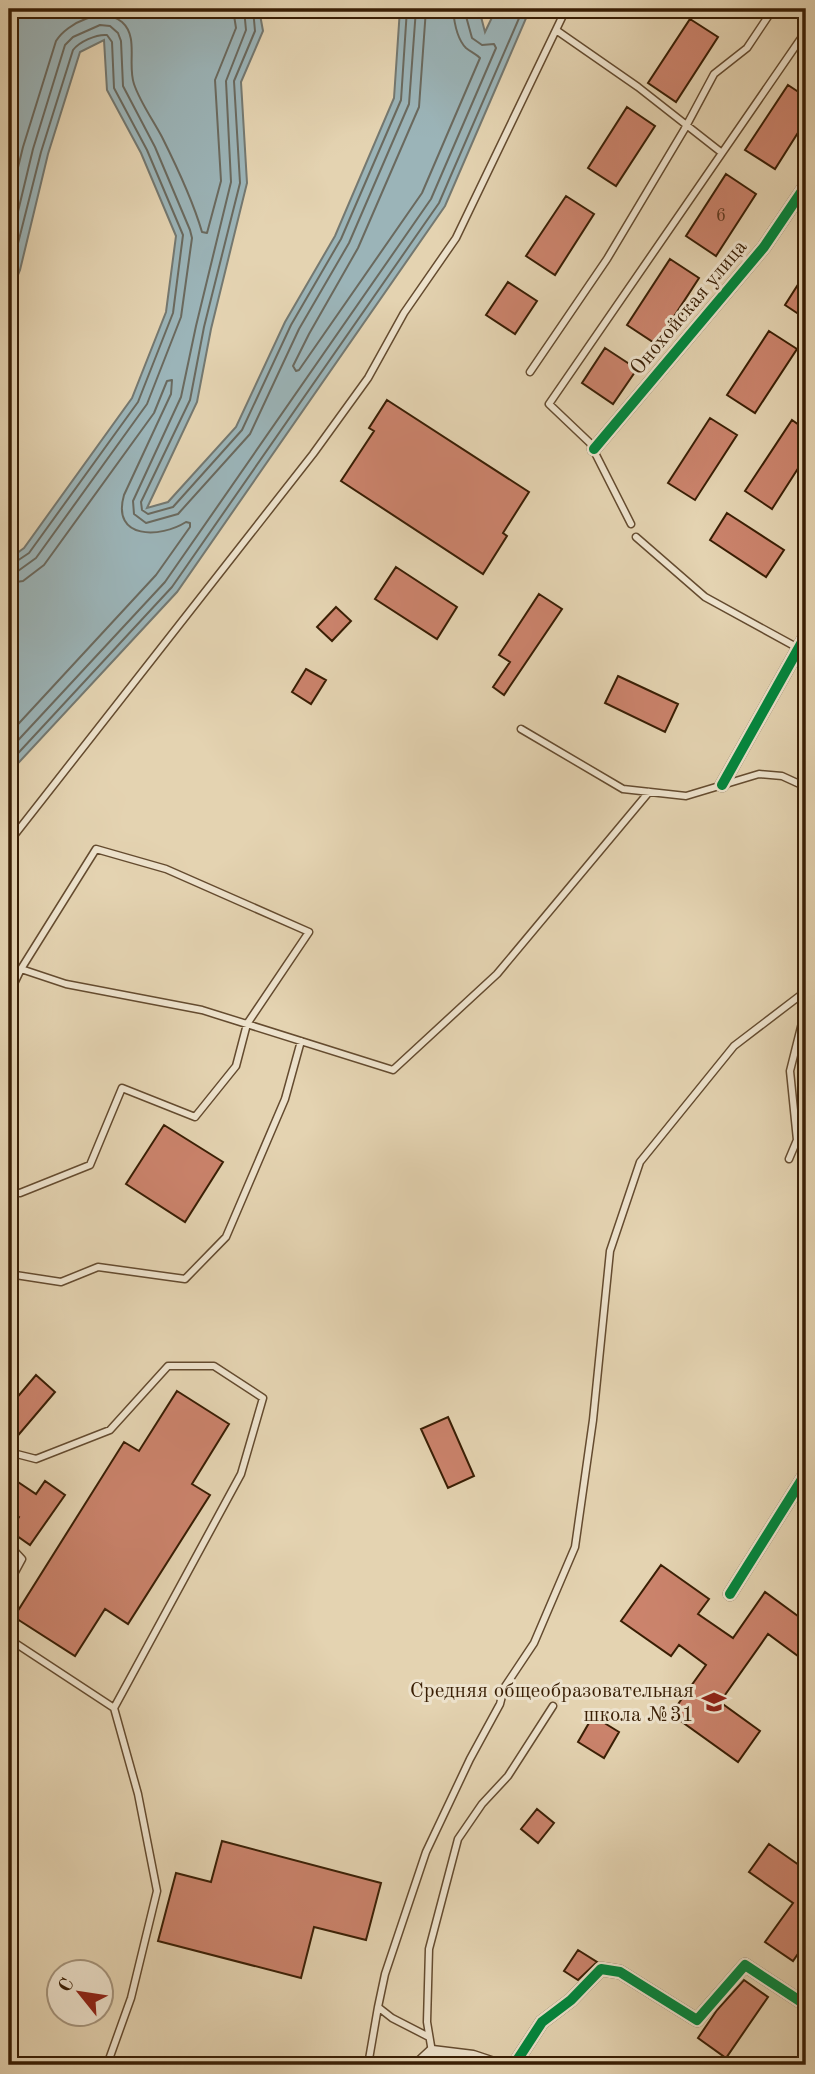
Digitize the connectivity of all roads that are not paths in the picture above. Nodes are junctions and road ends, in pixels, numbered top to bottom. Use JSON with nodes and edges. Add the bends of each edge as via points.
{"nodes":[{"id":1,"x":566,"y":9,"type":"edge"},
{"id":2,"x":773,"y":9,"type":"edge"},
{"id":3,"x":556,"y":30,"type":"junction"},
{"id":4,"x":806,"y":31,"type":"edge"},
{"id":5,"x":687,"y":125,"type":"junction"},
{"id":6,"x":722,"y":153,"type":"junction"},
{"id":7,"x":806,"y":185,"type":"edge"},
{"id":8,"x":530,"y":372,"type":"dead end"},
{"id":9,"x":594,"y":449,"type":"junction"},
{"id":10,"x":631,"y":524,"type":"dead end"},
{"id":11,"x":636,"y":537,"type":"dead end"},
{"id":12,"x":806,"y":635,"type":"edge"},
{"id":13,"x":799,"y":648,"type":"junction"},
{"id":14,"x":521,"y":729,"type":"dead end"},
{"id":15,"x":722,"y":785,"type":"junction"},
{"id":16,"x":806,"y":788,"type":"edge"},
{"id":17,"x":649,"y":792,"type":"junction"},
{"id":18,"x":9,"y":842,"type":"edge"},
{"id":19,"x":21,"y":969,"type":"junction"},
{"id":20,"x":806,"y":991,"type":"edge"},
{"id":21,"x":9,"y":994,"type":"edge"},
{"id":22,"x":806,"y":1007,"type":"edge"},
{"id":23,"x":247,"y":1024,"type":"junction"},
{"id":24,"x":302,"y":1041,"type":"junction"},
{"id":25,"x":789,"y":1159,"type":"dead end"},
{"id":26,"x":9,"y":1192,"type":"edge"},
{"id":27,"x":9,"y":1274,"type":"edge"},
{"id":28,"x":9,"y":1452,"type":"edge"},
{"id":29,"x":806,"y":1474,"type":"edge"},
{"id":30,"x":9,"y":1545,"type":"edge"},
{"id":31,"x":9,"y":1583,"type":"edge"},
{"id":32,"x":730,"y":1594,"type":"dead end"},
{"id":33,"x":9,"y":1639,"type":"edge"},
{"id":34,"x":553,"y":1706,"type":"dead end"},
{"id":35,"x":114,"y":1708,"type":"junction"},
{"id":36,"x":806,"y":2005,"type":"edge"},
{"id":37,"x":378,"y":2007,"type":"junction"},
{"id":38,"x":429,"y":2037,"type":"junction"},
{"id":39,"x":432,"y":2052,"type":"junction"},
{"id":40,"x":472,"y":2061,"type":"edge"},
{"id":41,"x":107,"y":2065,"type":"edge"},
{"id":42,"x":368,"y":2065,"type":"edge"},
{"id":43,"x":418,"y":2065,"type":"edge"},
{"id":44,"x":497,"y":2065,"type":"edge"},
{"id":45,"x":514,"y":2065,"type":"edge"}],
"edges":[{"from":1,"to":3,"type":"lane"},
{"from":2,"to":5,"type":"lane","via":[[747,48],[714,74]]},
{"from":3,"to":5,"type":"lane"},
{"from":3,"to":18,"type":"lane","via":[[456,237],[404,313],[369,378]]},
{"from":4,"to":6,"type":"lane"},
{"from":5,"to":6,"type":"lane"},
{"from":5,"to":8,"type":"lane","via":[[607,259]]},
{"from":6,"to":9,"type":"lane","via":[[549,404]]},
{"from":7,"to":9,"type":"street","name":"Онохойская улица","via":[[764,247]]},
{"from":9,"to":10,"type":"lane"},
{"from":11,"to":13,"type":"lane","via":[[705,597]]},
{"from":12,"to":13,"type":"street"},
{"from":13,"to":15,"type":"street"},
{"from":14,"to":17,"type":"lane","via":[[623,789]]},
{"from":15,"to":16,"type":"lane","via":[[759,774],[782,776]]},
{"from":15,"to":17,"type":"lane","via":[[686,796]]},
{"from":17,"to":24,"type":"lane","via":[[497,974],[393,1070]]},
{"from":19,"to":21,"type":"lane"},
{"from":19,"to":23,"type":"lane","via":[[66,984],[202,1010]]},
{"from":19,"to":23,"type":"lane","via":[[96,849],[166,869],[309,932]]},
{"from":20,"to":37,"type":"lane","via":[[734,1046],[640,1162],[610,1251],[575,1547],[534,1643],[504,1688],[426,1852]]},
{"from":22,"to":25,"type":"lane","via":[[790,1071],[797,1140]]},
{"from":23,"to":24,"type":"lane"},
{"from":23,"to":26,"type":"lane","via":[[236,1066],[195,1117],[122,1088],[90,1165],[20,1193]]},
{"from":24,"to":27,"type":"lane","via":[[285,1099],[226,1237],[185,1279],[98,1267],[61,1282]]},
{"from":28,"to":35,"type":"lane","via":[[36,1459],[110,1430],[168,1366],[214,1366],[263,1398],[241,1474]]},
{"from":29,"to":32,"type":"street"},
{"from":30,"to":31,"type":"lane","via":[[22,1559]]},
{"from":33,"to":35,"type":"lane"},
{"from":34,"to":38,"type":"lane","via":[[508,1776],[458,1839],[429,1949]]},
{"from":35,"to":41,"type":"lane","via":[[138,1794],[157,1891],[131,1998]]},
{"from":36,"to":45,"type":"street","via":[[745,1965],[697,2020],[620,1972],[601,1969],[542,2022]]},
{"from":37,"to":38,"type":"lane"},
{"from":37,"to":42,"type":"lane"},
{"from":38,"to":39,"type":"lane"},
{"from":39,"to":40,"type":"street"},
{"from":39,"to":43,"type":"street"},
{"from":40,"to":44,"type":"street"}]}
